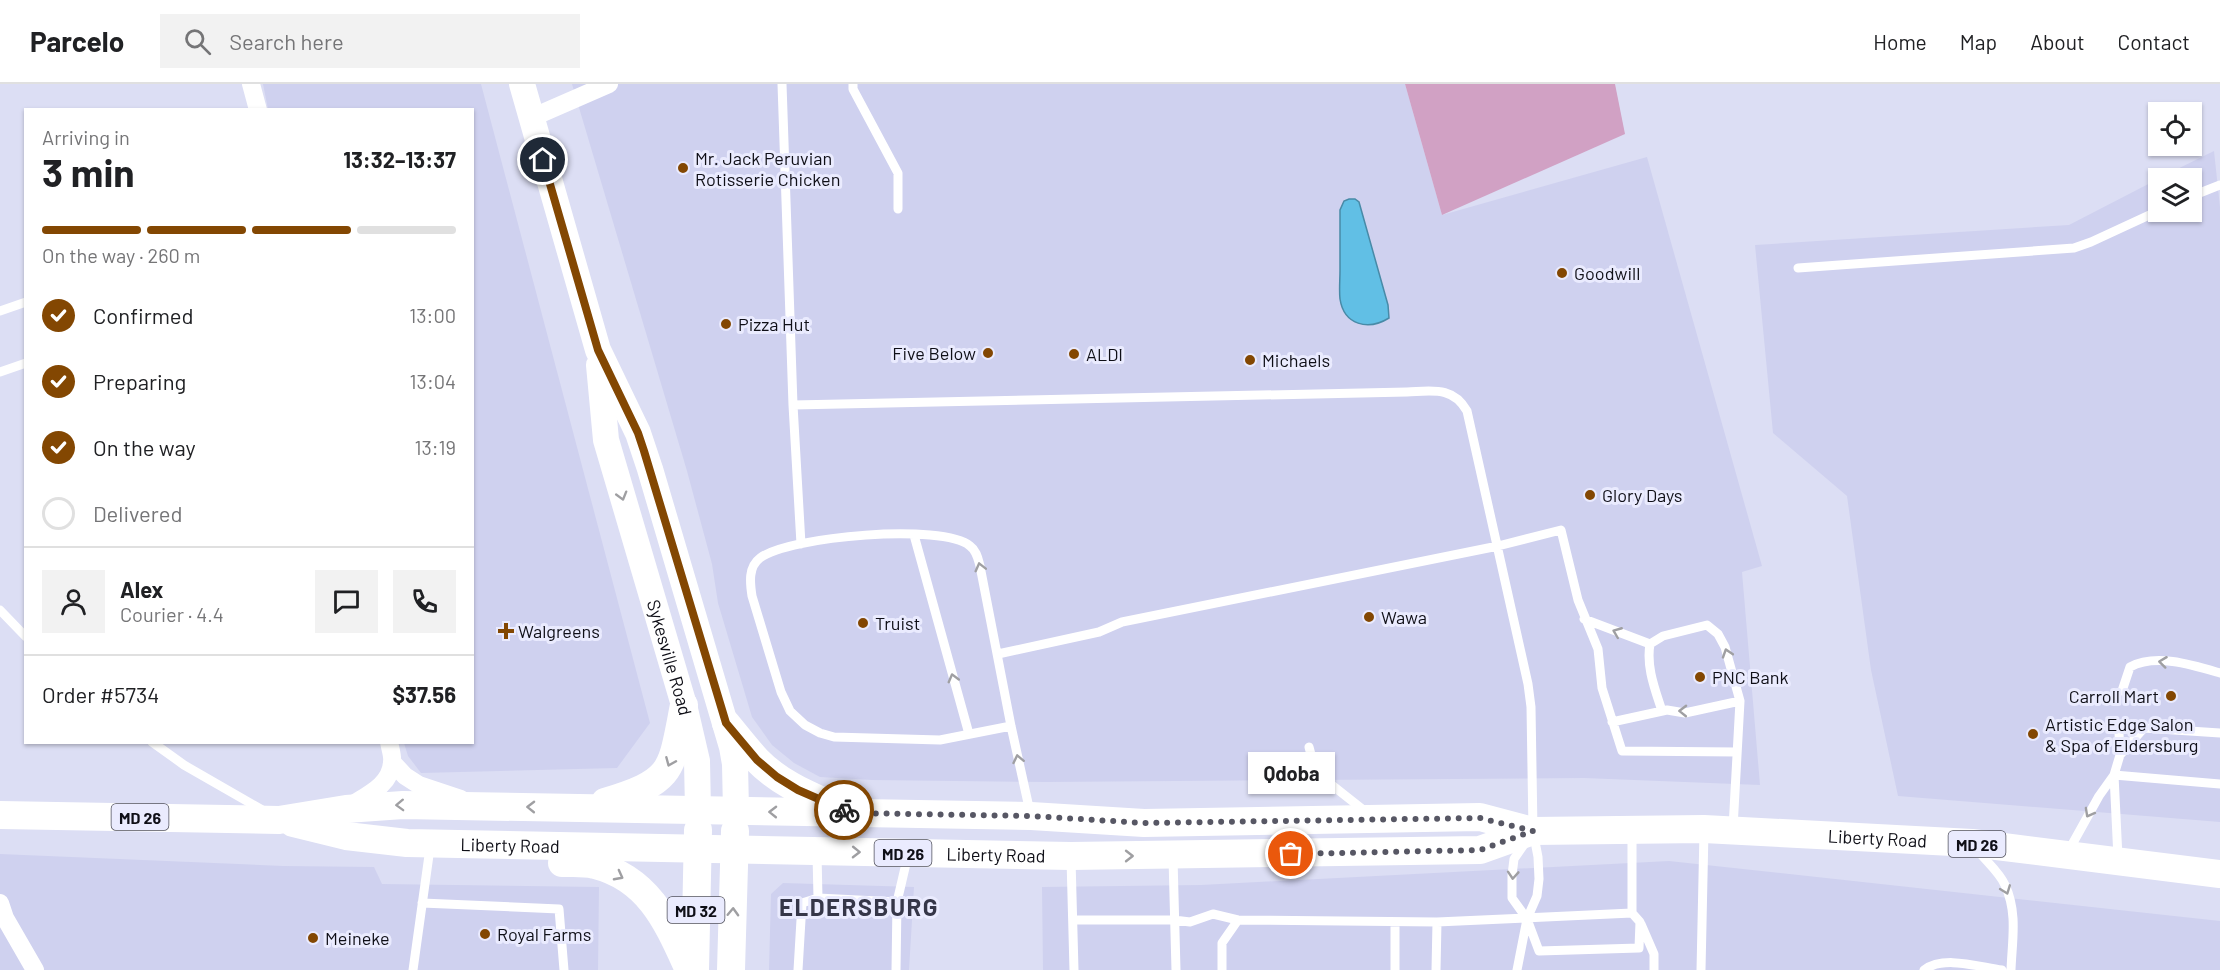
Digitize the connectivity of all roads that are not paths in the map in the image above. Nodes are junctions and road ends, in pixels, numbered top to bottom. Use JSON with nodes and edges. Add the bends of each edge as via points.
{"nodes":[{"id":1,"x":251,"y":84,"type":"edge"},
{"id":2,"x":522,"y":84,"type":"edge"},
{"id":3,"x":609,"y":84,"type":"edge"},
{"id":4,"x":782,"y":84,"type":"edge"},
{"id":5,"x":853,"y":84,"type":"edge"},
{"id":6,"x":257,"y":108,"type":"edge"},
{"id":7,"x":531,"y":118,"type":"junction"},
{"id":8,"x":2220,"y":185,"type":"edge"},
{"id":9,"x":2202,"y":192,"type":"edge"},
{"id":10,"x":898,"y":209,"type":"dead end"},
{"id":11,"x":2148,"y":216,"type":"edge"},
{"id":12,"x":1798,"y":268,"type":"dead end"},
{"id":13,"x":24,"y":303,"type":"edge"},
{"id":14,"x":0,"y":311,"type":"edge"},
{"id":15,"x":598,"y":350,"type":"junction"},
{"id":16,"x":24,"y":364,"type":"edge"},
{"id":17,"x":0,"y":372,"type":"edge"},
{"id":18,"x":793,"y":405,"type":"junction"},
{"id":19,"x":914,"y":534,"type":"junction"},
{"id":20,"x":801,"y":544,"type":"junction"},
{"id":21,"x":1498,"y":546,"type":"junction"},
{"id":22,"x":0,"y":610,"type":"edge"},
{"id":23,"x":1584,"y":619,"type":"junction"},
{"id":24,"x":24,"y":636,"type":"edge"},
{"id":25,"x":1650,"y":644,"type":"junction"},
{"id":26,"x":998,"y":654,"type":"junction"},
{"id":27,"x":2220,"y":673,"type":"edge"},
{"id":28,"x":2122,"y":691,"type":"dead end"},
{"id":29,"x":1740,"y":701,"type":"junction"},
{"id":30,"x":684,"y":705,"type":"junction"},
{"id":31,"x":1662,"y":711,"type":"junction"},
{"id":32,"x":1612,"y":722,"type":"junction"},
{"id":33,"x":726,"y":723,"type":"junction"},
{"id":34,"x":1011,"y":726,"type":"junction"},
{"id":35,"x":2119,"y":733,"type":"dead end"},
{"id":36,"x":2220,"y":733,"type":"edge"},
{"id":37,"x":969,"y":734,"type":"junction"},
{"id":38,"x":155,"y":744,"type":"edge"},
{"id":39,"x":389,"y":744,"type":"edge"},
{"id":40,"x":1309,"y":747,"type":"dead end"},
{"id":41,"x":1737,"y":752,"type":"junction"},
{"id":42,"x":2120,"y":754,"type":"junction"},
{"id":43,"x":392,"y":762,"type":"junction"},
{"id":44,"x":2114,"y":775,"type":"junction"},
{"id":45,"x":2220,"y":784,"type":"edge"},
{"id":46,"x":479,"y":806,"type":"junction"},
{"id":47,"x":582,"y":808,"type":"junction"},
{"id":48,"x":346,"y":809,"type":"junction"},
{"id":49,"x":698,"y":810,"type":"junction"},
{"id":50,"x":736,"y":811,"type":"junction"},
{"id":51,"x":851,"y":813,"type":"junction"},
{"id":52,"x":0,"y":816,"type":"edge"},
{"id":53,"x":1031,"y":816,"type":"junction"},
{"id":54,"x":1375,"y":819,"type":"junction"},
{"id":55,"x":279,"y":820,"type":"junction"},
{"id":56,"x":1704,"y":829,"type":"junction"},
{"id":57,"x":1632,"y":830,"type":"junction"},
{"id":58,"x":1733,"y":830,"type":"junction"},
{"id":59,"x":1533,"y":831,"type":"junction"},
{"id":60,"x":431,"y":843,"type":"junction"},
{"id":61,"x":1972,"y":843,"type":"junction"},
{"id":62,"x":482,"y":845,"type":"junction"},
{"id":63,"x":697,"y":849,"type":"junction"},
{"id":64,"x":735,"y":850,"type":"junction"},
{"id":65,"x":817,"y":851,"type":"junction"},
{"id":66,"x":909,"y":853,"type":"junction"},
{"id":67,"x":2068,"y":854,"type":"junction"},
{"id":68,"x":1071,"y":856,"type":"junction"},
{"id":69,"x":1173,"y":856,"type":"junction"},
{"id":70,"x":2118,"y":860,"type":"junction"},
{"id":71,"x":2220,"y":874,"type":"edge"},
{"id":72,"x":818,"y":898,"type":"junction"},
{"id":73,"x":897,"y":902,"type":"junction"},
{"id":74,"x":0,"y":903,"type":"edge"},
{"id":75,"x":422,"y":903,"type":"junction"},
{"id":76,"x":1632,"y":913,"type":"junction"},
{"id":77,"x":1527,"y":919,"type":"junction"},
{"id":78,"x":1073,"y":920,"type":"junction"},
{"id":79,"x":1174,"y":920,"type":"junction"},
{"id":80,"x":1238,"y":920,"type":"junction"},
{"id":81,"x":1395,"y":922,"type":"junction"},
{"id":82,"x":1437,"y":922,"type":"junction"},
{"id":83,"x":1640,"y":922,"type":"junction"},
{"id":84,"x":35,"y":970,"type":"edge"},
{"id":85,"x":413,"y":970,"type":"edge"},
{"id":86,"x":564,"y":970,"type":"edge"},
{"id":87,"x":689,"y":970,"type":"edge"},
{"id":88,"x":695,"y":970,"type":"edge"},
{"id":89,"x":731,"y":970,"type":"edge"},
{"id":90,"x":798,"y":970,"type":"edge"},
{"id":91,"x":896,"y":970,"type":"edge"},
{"id":92,"x":1074,"y":970,"type":"edge"},
{"id":93,"x":1176,"y":970,"type":"edge"},
{"id":94,"x":1222,"y":970,"type":"edge"},
{"id":95,"x":1395,"y":970,"type":"edge"},
{"id":96,"x":1436,"y":970,"type":"edge"},
{"id":97,"x":1517,"y":970,"type":"edge"},
{"id":98,"x":1654,"y":970,"type":"edge"},
{"id":99,"x":1701,"y":970,"type":"edge"},
{"id":100,"x":1924,"y":970,"type":"edge"},
{"id":101,"x":2002,"y":970,"type":"edge"},
{"id":102,"x":2011,"y":970,"type":"edge"}],
"edges":[{"from":1,"to":6,"type":"street"},
{"from":2,"to":7,"type":"main road","name":"Sykesville Road","number":"MD 32"},
{"from":3,"to":7,"type":"street"},
{"from":4,"to":18,"type":"lane"},
{"from":5,"to":10,"type":"lane","via":[[898,173]]},
{"from":7,"to":15,"type":"main road","name":"Sykesville Road","number":"MD 32"},
{"from":8,"to":9,"type":"lane"},
{"from":11,"to":12,"type":"lane","via":[[2074,248]]},
{"from":13,"to":14,"type":"lane"},
{"from":15,"to":30,"type":"main road","name":"Sykesville Road","number":"MD 32","one_way":true,"via":[[606,440]]},
{"from":15,"to":33,"type":"main road","name":"Sykesville Road","number":"MD 32","via":[[638,433]]},
{"from":16,"to":17,"type":"lane"},
{"from":18,"to":20,"type":"lane"},
{"from":18,"to":21,"type":"lane","via":[[1443,391],[1461,401],[1467,411]]},
{"from":19,"to":20,"type":"lane","via":[[879,533]]},
{"from":26,"to":19,"type":"lane","one_way":true,"via":[[976,553],[970,545],[955,539]]},
{"from":37,"to":19,"type":"lane","one_way":true},
{"from":20,"to":37,"type":"lane","via":[[759,559],[750,580],[771,660],[790,711],[805,725],[834,737],[940,740]]},
{"from":21,"to":23,"type":"lane","via":[[1561,530]]},
{"from":21,"to":26,"type":"lane","via":[[1122,622],[1099,632]]},
{"from":21,"to":59,"type":"lane","via":[[1531,707]]},
{"from":22,"to":24,"type":"lane"},
{"from":25,"to":23,"type":"lane","one_way":true},
{"from":23,"to":32,"type":"lane","via":[[1598,649],[1602,688]]},
{"from":29,"to":25,"type":"lane","one_way":true,"via":[[1725,647],[1707,625],[1663,636]]},
{"from":25,"to":31,"type":"lane","via":[[1651,675]]},
{"from":26,"to":34,"type":"lane"},
{"from":27,"to":28,"type":"lane","one_way":true,"via":[[2147,660],[2130,667]]},
{"from":29,"to":31,"type":"lane","one_way":true,"via":[[1685,713]]},
{"from":29,"to":41,"type":"lane"},
{"from":30,"to":47,"type":"main road","one_way":true,"via":[[674,754],[664,775],[632,794]]},
{"from":30,"to":49,"type":"main road","name":"Sykesville Road","number":"MD 32","via":[[697,761]]},
{"from":31,"to":32,"type":"lane"},
{"from":32,"to":41,"type":"lane","via":[[1622,751]]},
{"from":33,"to":50,"type":"main road","name":"Sykesville Road","number":"MD 32","via":[[735,764]]},
{"from":33,"to":51,"type":"main road","via":[[777,777]]},
{"from":34,"to":37,"type":"lane"},
{"from":53,"to":34,"type":"lane","one_way":true},
{"from":35,"to":42,"type":"lane"},
{"from":36,"to":42,"type":"lane","via":[[2144,728]]},
{"from":38,"to":55,"type":"lane"},
{"from":39,"to":43,"type":"street"},
{"from":40,"to":54,"type":"lane","via":[[1314,766],[1323,778]]},
{"from":41,"to":58,"type":"lane"},
{"from":42,"to":44,"type":"lane"},
{"from":43,"to":46,"type":"street","via":[[419,785]]},
{"from":43,"to":48,"type":"street","via":[[377,790]]},
{"from":44,"to":45,"type":"lane"},
{"from":44,"to":67,"type":"lane","one_way":true},
{"from":44,"to":70,"type":"lane"},
{"from":47,"to":46,"type":"main road","name":"Liberty Road","number":"MD 26","one_way":true},
{"from":46,"to":48,"type":"main road","name":"Liberty Road","number":"MD 26","one_way":true},
{"from":47,"to":49,"type":"main road","name":"Liberty Road","number":"MD 26"},
{"from":48,"to":55,"type":"main road","name":"Liberty Road","number":"MD 26"},
{"from":49,"to":50,"type":"main road","name":"Liberty Road","number":"MD 26"},
{"from":49,"to":63,"type":"main road","name":"Sykesville Road","number":"MD 32"},
{"from":51,"to":50,"type":"main road","name":"Liberty Road","number":"MD 26","one_way":true},
{"from":50,"to":64,"type":"main road","name":"Sykesville Road","number":"MD 32"},
{"from":51,"to":53,"type":"main road","name":"Liberty Road","number":"MD 26"},
{"from":52,"to":55,"type":"main road","name":"Liberty Road","number":"MD 26"},
{"from":53,"to":54,"type":"main road","name":"Liberty Road","number":"MD 26","via":[[1144,823]]},
{"from":54,"to":59,"type":"main road","name":"Liberty Road","number":"MD 26","via":[[1480,818]]},
{"from":55,"to":60,"type":"main road","name":"Liberty Road","number":"MD 26","via":[[346,836]]},
{"from":56,"to":57,"type":"main road","name":"Liberty Road","number":"MD 26"},
{"from":56,"to":58,"type":"main road","name":"Liberty Road","number":"MD 26"},
{"from":56,"to":99,"type":"lane"},
{"from":57,"to":59,"type":"main road","name":"Liberty Road","number":"MD 26"},
{"from":57,"to":76,"type":"lane"},
{"from":58,"to":61,"type":"main road","name":"Liberty Road","number":"MD 26"},
{"from":59,"to":69,"type":"main road","name":"Liberty Road","number":"MD 26","via":[[1480,850]]},
{"from":59,"to":77,"type":"lane","via":[[1539,879]]},
{"from":59,"to":77,"type":"lane","one_way":true,"via":[[1514,859],[1512,875],[1512,898]]},
{"from":60,"to":62,"type":"main road","name":"Liberty Road","number":"MD 26"},
{"from":60,"to":75,"type":"lane"},
{"from":61,"to":67,"type":"main road","name":"Liberty Road","number":"MD 26"},
{"from":61,"to":102,"type":"lane","one_way":true,"via":[[2005,884],[2015,926]]},
{"from":62,"to":63,"type":"main road","name":"Liberty Road","number":"MD 26"},
{"from":62,"to":87,"type":"main road","one_way":true,"via":[[524,860],[594,865],[617,873],[649,897],[666,919]]},
{"from":63,"to":64,"type":"main road","name":"Liberty Road","number":"MD 26"},
{"from":63,"to":88,"type":"main road","name":"Sykesville Road","number":"MD 32"},
{"from":64,"to":65,"type":"main road","name":"Liberty Road","number":"MD 26"},
{"from":89,"to":64,"type":"main road","name":"Sykesville Road","number":"MD 32","one_way":true},
{"from":65,"to":66,"type":"main road","name":"Liberty Road","number":"MD 26","one_way":true},
{"from":65,"to":72,"type":"lane"},
{"from":66,"to":68,"type":"main road","name":"Liberty Road","number":"MD 26"},
{"from":66,"to":73,"type":"lane"},
{"from":67,"to":70,"type":"main road","name":"Liberty Road","number":"MD 26"},
{"from":68,"to":69,"type":"main road","name":"Liberty Road","number":"MD 26","one_way":true},
{"from":68,"to":78,"type":"lane"},
{"from":69,"to":79,"type":"lane"},
{"from":70,"to":71,"type":"main road","name":"Liberty Road","number":"MD 26"},
{"from":72,"to":73,"type":"lane"},
{"from":72,"to":90,"type":"lane","via":[[802,903]]},
{"from":73,"to":91,"type":"lane"},
{"from":74,"to":84,"type":"street"},
{"from":75,"to":85,"type":"lane"},
{"from":75,"to":86,"type":"lane","via":[[559,909]]},
{"from":76,"to":77,"type":"lane"},
{"from":76,"to":83,"type":"lane"},
{"from":77,"to":82,"type":"lane"},
{"from":77,"to":83,"type":"lane","via":[[1539,951],[1639,948]]},
{"from":77,"to":97,"type":"lane"},
{"from":78,"to":79,"type":"lane"},
{"from":78,"to":92,"type":"lane"},
{"from":79,"to":80,"type":"lane","via":[[1190,922],[1213,914]]},
{"from":79,"to":93,"type":"lane"},
{"from":80,"to":81,"type":"lane"},
{"from":80,"to":94,"type":"lane","via":[[1222,943]]},
{"from":81,"to":82,"type":"lane"},
{"from":81,"to":95,"type":"lane"},
{"from":82,"to":96,"type":"lane"},
{"from":83,"to":98,"type":"lane","via":[[1654,954]]},
{"from":100,"to":101,"type":"lane","via":[[1944,962]]}]}
